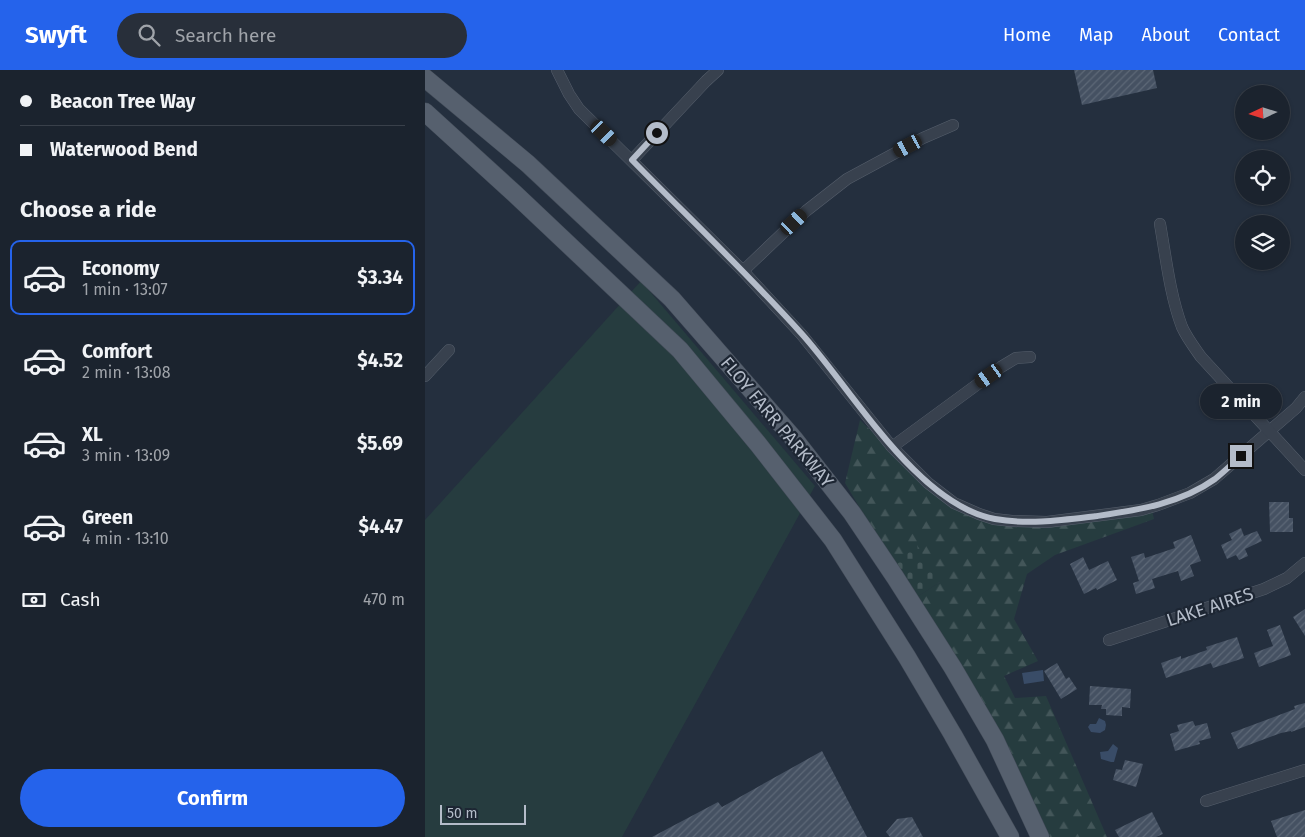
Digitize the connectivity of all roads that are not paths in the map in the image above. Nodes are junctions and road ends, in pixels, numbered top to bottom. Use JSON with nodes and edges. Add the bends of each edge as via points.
{"nodes":[{"id":1,"x":557,"y":70,"type":"edge"},
{"id":2,"x":718,"y":70,"type":"edge"},
{"id":3,"x":425,"y":78,"type":"edge"},
{"id":4,"x":425,"y":112,"type":"edge"},
{"id":5,"x":953,"y":125,"type":"dead end"},
{"id":6,"x":632,"y":160,"type":"junction"},
{"id":7,"x":1160,"y":224,"type":"dead end"},
{"id":8,"x":743,"y":272,"type":"junction"},
{"id":9,"x":449,"y":350,"type":"dead end"},
{"id":10,"x":1030,"y":357,"type":"dead end"},
{"id":11,"x":425,"y":376,"type":"edge"},
{"id":12,"x":1305,"y":397,"type":"edge"},
{"id":13,"x":1269,"y":432,"type":"junction"},
{"id":14,"x":891,"y":447,"type":"junction"},
{"id":15,"x":1305,"y":470,"type":"edge"},
{"id":16,"x":1305,"y":563,"type":"edge"},
{"id":17,"x":1109,"y":640,"type":"dead end"},
{"id":18,"x":1305,"y":770,"type":"edge"},
{"id":19,"x":1206,"y":801,"type":"dead end"},
{"id":20,"x":1010,"y":837,"type":"edge"},
{"id":21,"x":1040,"y":837,"type":"edge"}],
"edges":[{"from":1,"to":6,"type":"street","via":[[579,109]]},
{"from":2,"to":6,"type":"street"},
{"from":3,"to":21,"type":"main road","name":"FLOY FARR PARKWAY","via":[[527,164],[672,299],[795,440],[852,513],[947,660],[995,740]]},
{"from":4,"to":20,"type":"main road","name":"FLOY FARR PARKWAY","via":[[680,350],[758,444],[838,548],[925,688]]},
{"from":5,"to":8,"type":"street","via":[[847,179],[806,211]]},
{"from":6,"to":8,"type":"street"},
{"from":7,"to":13,"type":"street","via":[[1176,305],[1189,340]]},
{"from":8,"to":14,"type":"street","via":[[802,335]]},
{"from":9,"to":11,"type":"street"},
{"from":10,"to":14,"type":"street","via":[[1016,358],[1001,367]]},
{"from":12,"to":13,"type":"street"},
{"from":13,"to":14,"type":"street","via":[[1214,479],[1174,499],[1141,510],[1047,522],[994,519],[954,502],[928,483]]},
{"from":13,"to":15,"type":"street"},
{"from":16,"to":17,"type":"street","name":"LAKE AIRES","via":[[1287,578],[1264,589]]},
{"from":18,"to":19,"type":"street"}]}
